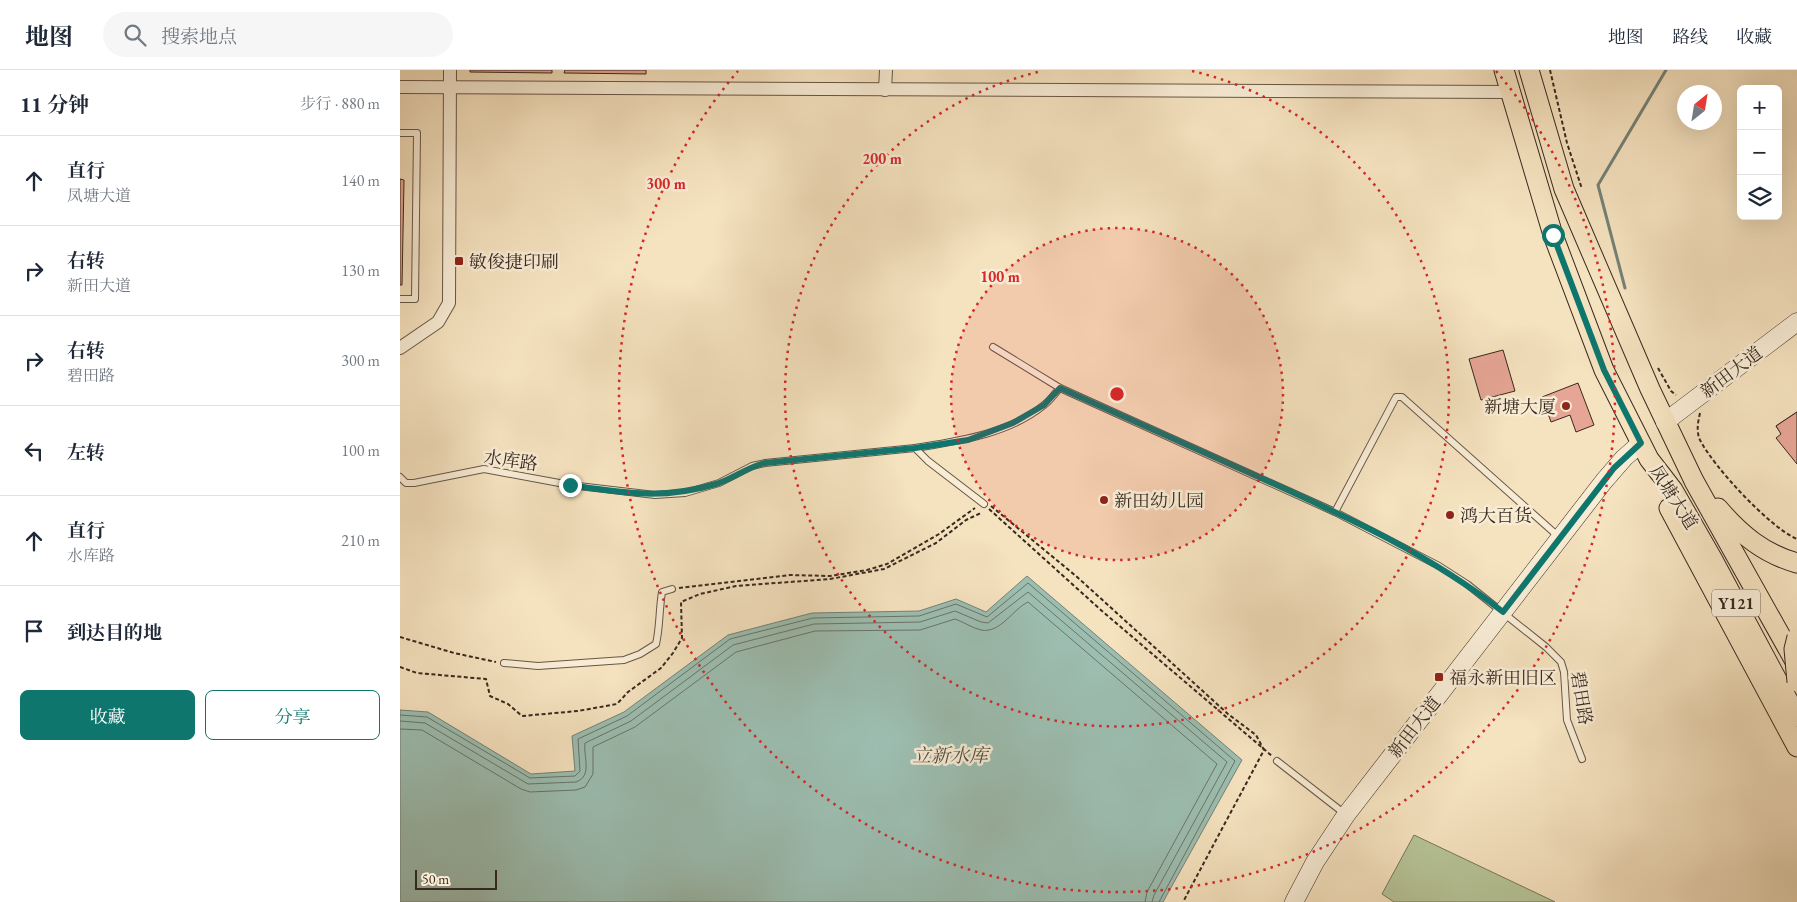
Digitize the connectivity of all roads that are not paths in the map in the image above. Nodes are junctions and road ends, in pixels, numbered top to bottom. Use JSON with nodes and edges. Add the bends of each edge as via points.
{"nodes":[{"id":1,"x":450,"y":70,"type":"edge"},
{"id":2,"x":886,"y":70,"type":"edge"},
{"id":3,"x":1504,"y":70,"type":"edge"},
{"id":4,"x":1529,"y":70,"type":"edge"},
{"id":5,"x":400,"y":87,"type":"edge"},
{"id":6,"x":450,"y":88,"type":"junction"},
{"id":7,"x":886,"y":90,"type":"junction"},
{"id":8,"x":1511,"y":92,"type":"junction"},
{"id":9,"x":400,"y":133,"type":"edge"},
{"id":10,"x":1606,"y":288,"type":"junction"},
{"id":11,"x":400,"y":299,"type":"edge"},
{"id":12,"x":1576,"y":300,"type":"junction"},
{"id":13,"x":1797,"y":322,"type":"edge"},
{"id":14,"x":993,"y":347,"type":"dead end"},
{"id":15,"x":400,"y":348,"type":"edge"},
{"id":16,"x":1060,"y":388,"type":"junction"},
{"id":17,"x":1665,"y":422,"type":"junction"},
{"id":18,"x":915,"y":448,"type":"junction"},
{"id":19,"x":1645,"y":451,"type":"junction"},
{"id":20,"x":400,"y":476,"type":"edge"},
{"id":21,"x":1694,"y":481,"type":"junction"},
{"id":22,"x":986,"y":506,"type":"road end"},
{"id":23,"x":1336,"y":512,"type":"junction"},
{"id":24,"x":1560,"y":538,"type":"junction"},
{"id":25,"x":1797,"y":563,"type":"edge"},
{"id":26,"x":672,"y":589,"type":"road end"},
{"id":27,"x":1503,"y":612,"type":"junction"},
{"id":28,"x":1797,"y":637,"type":"edge"},
{"id":29,"x":504,"y":663,"type":"road end"},
{"id":30,"x":1797,"y":666,"type":"edge"},
{"id":31,"x":1797,"y":682,"type":"edge"},
{"id":32,"x":1797,"y":717,"type":"edge"},
{"id":33,"x":1797,"y":747,"type":"edge"},
{"id":34,"x":1582,"y":759,"type":"dead end"},
{"id":35,"x":1277,"y":761,"type":"road end"},
{"id":36,"x":1346,"y":815,"type":"junction"},
{"id":37,"x":1294,"y":902,"type":"edge"}],
"edges":[{"from":1,"to":6,"type":"street"},
{"from":2,"to":7,"type":"street"},
{"from":3,"to":8,"type":"main road","name":"凤塘大道","number":"Y121"},
{"from":4,"to":10,"type":"main road","name":"凤塘大道","number":"Y121","via":[[1564,189]]},
{"from":5,"to":6,"type":"street"},
{"from":6,"to":7,"type":"street"},
{"from":6,"to":15,"type":"street","via":[[449,304],[438,322]]},
{"from":7,"to":8,"type":"street"},
{"from":8,"to":12,"type":"main road","name":"凤塘大道","number":"Y121","via":[[1539,191]]},
{"from":9,"to":11,"type":"lane","via":[[417,133],[415,299]]},
{"from":10,"to":12,"type":"main road"},
{"from":10,"to":17,"type":"main road","name":"凤塘大道","number":"Y121"},
{"from":12,"to":19,"type":"main road","name":"凤塘大道","number":"Y121","via":[[1604,370]]},
{"from":13,"to":17,"type":"street","name":"新田大道"},
{"from":14,"to":16,"type":"lane","name":"碧田路"},
{"from":16,"to":18,"type":"lane","name":"水库路","via":[[1044,405],[1013,423],[968,440]]},
{"from":16,"to":23,"type":"lane","name":"碧田路"},
{"from":17,"to":21,"type":"main road","name":"凤塘大道","number":"Y121"},
{"from":18,"to":20,"type":"lane","name":"水库路","via":[[765,463],[719,483],[685,492],[655,495],[585,487],[484,469],[414,483],[406,483]]},
{"from":18,"to":22,"type":"lane"},
{"from":19,"to":24,"type":"street","name":"新田大道","via":[[1614,468]]},
{"from":19,"to":32,"type":"main road","name":"凤塘大道","number":"Y121","via":[[1673,490]]},
{"from":19,"to":33,"type":"main road","via":[[1666,503]]},
{"from":21,"to":25,"type":"main road","via":[[1742,534],[1770,554]]},
{"from":21,"to":30,"type":"main road","name":"凤塘大道","number":"Y121","bridge":true},
{"from":23,"to":24,"type":"lane","via":[[1396,396],[1402,397]]},
{"from":23,"to":27,"type":"lane","name":"碧田路","via":[[1439,566]]},
{"from":24,"to":27,"type":"street","name":"新田大道"},
{"from":26,"to":29,"type":"lane","via":[[662,592],[656,644],[640,654],[624,660],[538,666]]},
{"from":27,"to":34,"type":"lane","name":"碧田路","via":[[1561,662],[1567,720]]},
{"from":27,"to":36,"type":"street","name":"新田大道"},
{"from":28,"to":31,"type":"main road","bridge":true,"via":[[1794,649]]},
{"from":35,"to":36,"type":"lane"},
{"from":36,"to":37,"type":"street","name":"新田大道"}]}
